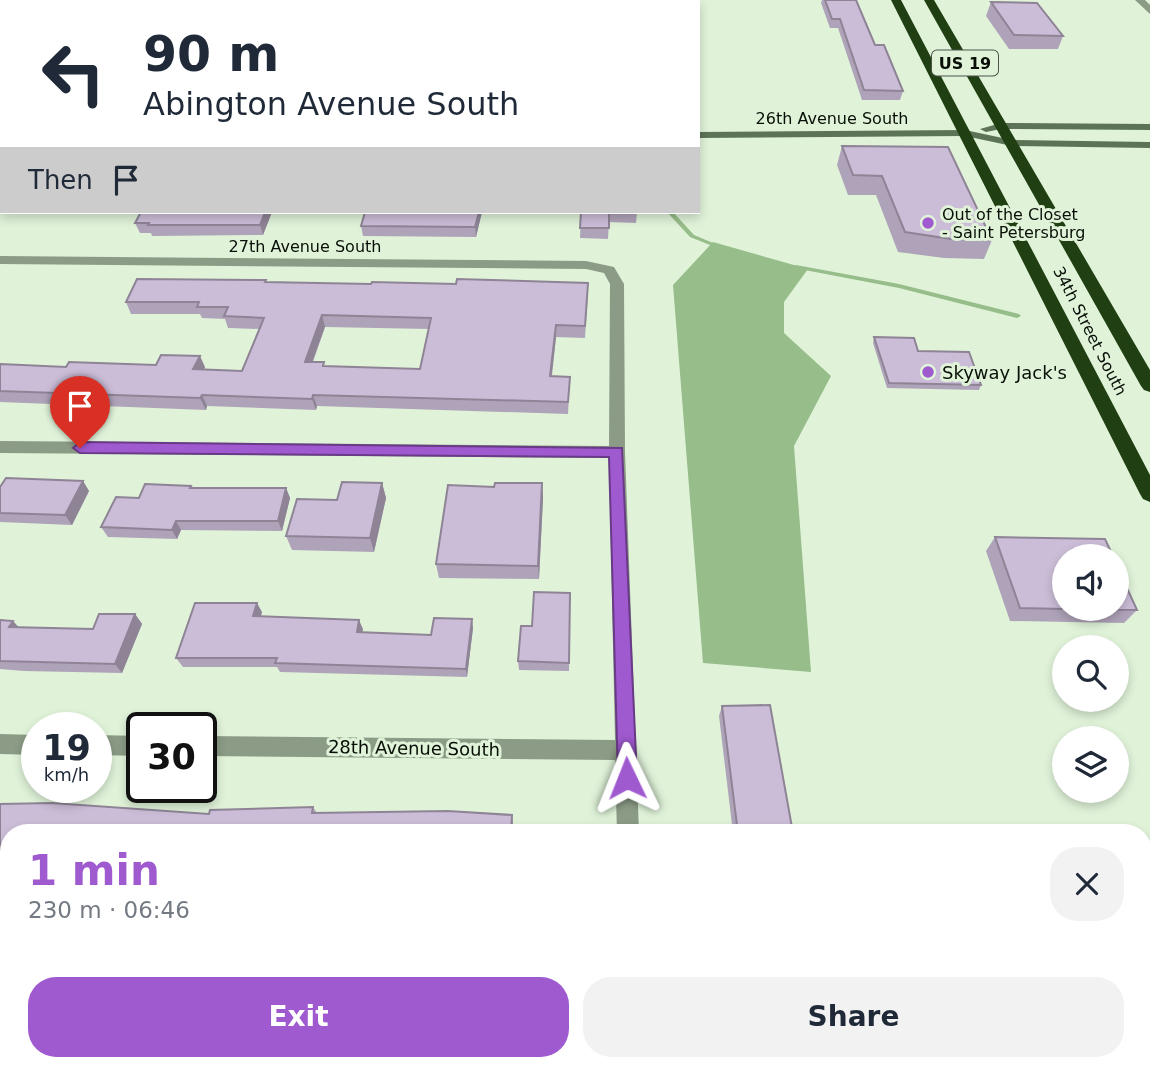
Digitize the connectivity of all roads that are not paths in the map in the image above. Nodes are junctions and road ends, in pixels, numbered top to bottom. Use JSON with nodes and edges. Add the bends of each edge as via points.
{"nodes":[{"id":1,"x":896,"y":0,"type":"edge"},
{"id":2,"x":929,"y":0,"type":"edge"},
{"id":3,"x":1140,"y":0,"type":"edge"},
{"id":4,"x":1150,"y":11,"type":"edge"},
{"id":5,"x":1001,"y":126,"type":"junction"},
{"id":6,"x":1150,"y":127,"type":"edge"},
{"id":7,"x":965,"y":133,"type":"junction"},
{"id":8,"x":700,"y":135,"type":"edge"},
{"id":9,"x":1012,"y":143,"type":"junction"},
{"id":10,"x":1150,"y":145,"type":"edge"},
{"id":11,"x":0,"y":260,"type":"edge"},
{"id":12,"x":1150,"y":386,"type":"edge"},
{"id":13,"x":0,"y":447,"type":"edge"},
{"id":14,"x":617,"y":452,"type":"junction"},
{"id":15,"x":1150,"y":494,"type":"edge"},
{"id":16,"x":0,"y":744,"type":"edge"},
{"id":17,"x":21,"y":744,"type":"edge"},
{"id":18,"x":217,"y":746,"type":"edge"},
{"id":19,"x":626,"y":750,"type":"junction"},
{"id":20,"x":628,"y":824,"type":"edge"}],
"edges":[{"from":1,"to":7,"type":"highway","name":"34th Street South","number":"US 19"},
{"from":2,"to":5,"type":"highway","name":"34th Street South","number":"US 19"},
{"from":3,"to":4,"type":"street"},
{"from":5,"to":6,"type":"main road","name":"26th Avenue South"},
{"from":5,"to":7,"type":"main road","name":"26th Avenue South"},
{"from":5,"to":9,"type":"highway","name":"34th Street South","number":"US 19"},
{"from":7,"to":8,"type":"main road","name":"26th Avenue South"},
{"from":7,"to":9,"type":"main road","name":"26th Avenue South"},
{"from":7,"to":15,"type":"highway","name":"34th Street South","number":"US 19"},
{"from":9,"to":10,"type":"main road","name":"26th Avenue South"},
{"from":9,"to":12,"type":"highway","name":"34th Street South","number":"US 19"},
{"from":11,"to":14,"type":"street","name":"27th Avenue South","via":[[586,265],[609,270],[617,285]]},
{"from":13,"to":14,"type":"street"},
{"from":14,"to":19,"type":"street"},
{"from":16,"to":17,"type":"street"},
{"from":18,"to":19,"type":"street","name":"28th Avenue South"},
{"from":19,"to":20,"type":"street"}]}
